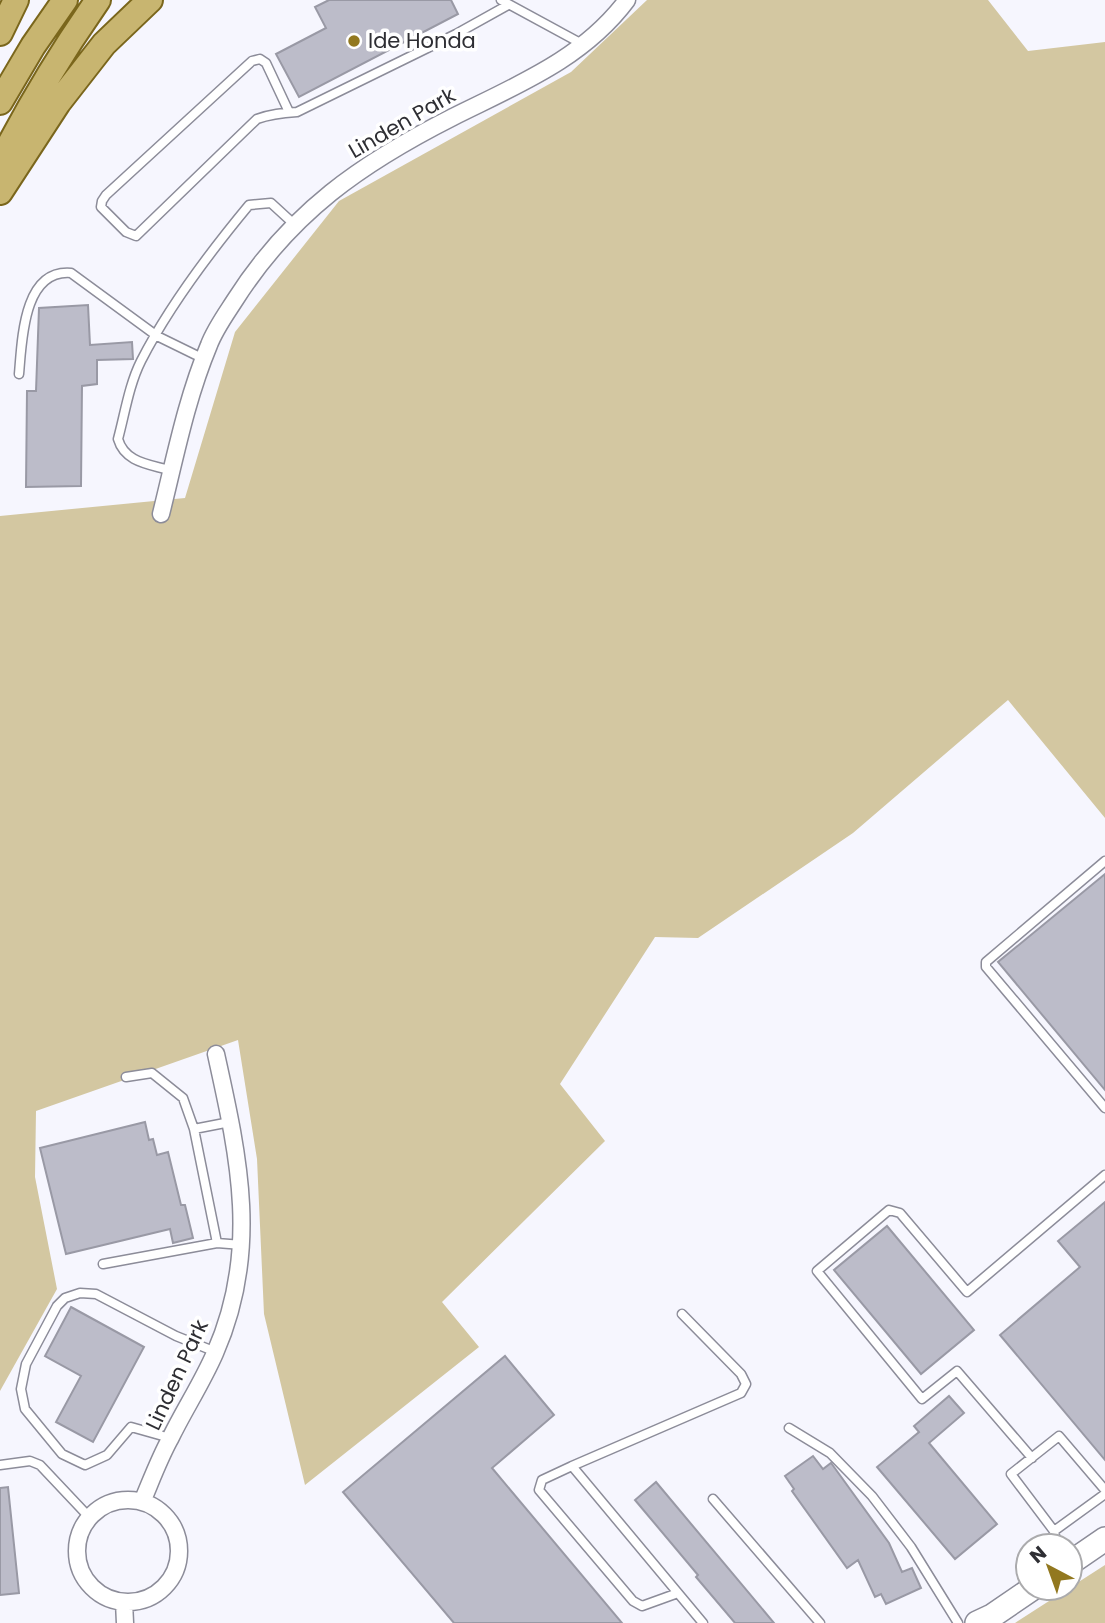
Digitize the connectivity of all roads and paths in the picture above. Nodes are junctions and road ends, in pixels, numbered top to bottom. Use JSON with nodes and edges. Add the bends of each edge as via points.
{"nodes":[{"id":1,"x":16,"y":0,"type":"edge"},
{"id":2,"x":65,"y":0,"type":"edge"},
{"id":3,"x":98,"y":0,"type":"edge"},
{"id":4,"x":150,"y":0,"type":"edge"},
{"id":5,"x":627,"y":0,"type":"edge"},
{"id":6,"x":505,"y":2,"type":"edge"},
{"id":7,"x":0,"y":33,"type":"edge"},
{"id":8,"x":584,"y":45,"type":"junction"},
{"id":9,"x":0,"y":102,"type":"edge"},
{"id":10,"x":289,"y":112,"type":"junction"},
{"id":11,"x":0,"y":163,"type":"edge"},
{"id":12,"x":0,"y":192,"type":"edge"},
{"id":13,"x":295,"y":225,"type":"junction"},
{"id":14,"x":157,"y":336,"type":"junction"},
{"id":15,"x":204,"y":359,"type":"junction"},
{"id":16,"x":19,"y":374,"type":"dead end"},
{"id":17,"x":172,"y":471,"type":"junction"},
{"id":18,"x":161,"y":514,"type":"dead end"},
{"id":19,"x":1105,"y":861,"type":"edge"},
{"id":20,"x":216,"y":1054,"type":"dead end"},
{"id":21,"x":126,"y":1077,"type":"dead end"},
{"id":22,"x":1105,"y":1108,"type":"edge"},
{"id":23,"x":231,"y":1122,"type":"junction"},
{"id":24,"x":194,"y":1129,"type":"junction"},
{"id":25,"x":1105,"y":1175,"type":"edge"},
{"id":26,"x":217,"y":1243,"type":"junction"},
{"id":27,"x":242,"y":1245,"type":"junction"},
{"id":28,"x":103,"y":1264,"type":"dead end"},
{"id":29,"x":682,"y":1314,"type":"dead end"},
{"id":30,"x":216,"y":1352,"type":"junction"},
{"id":31,"x":789,"y":1428,"type":"dead end"},
{"id":32,"x":170,"y":1438,"type":"junction"},
{"id":33,"x":1032,"y":1458,"type":"junction"},
{"id":34,"x":0,"y":1465,"type":"edge"},
{"id":35,"x":572,"y":1466,"type":"junction"},
{"id":36,"x":1105,"y":1492,"type":"edge"},
{"id":37,"x":713,"y":1499,"type":"dead end"},
{"id":38,"x":142,"y":1503,"type":"junction"},
{"id":39,"x":90,"y":1518,"type":"junction"},
{"id":40,"x":1054,"y":1531,"type":"joint"},
{"id":41,"x":1105,"y":1539,"type":"edge"},
{"id":42,"x":1084,"y":1553,"type":"edge"},
{"id":43,"x":678,"y":1593,"type":"junction"},
{"id":44,"x":1014,"y":1601,"type":"edge"},
{"id":45,"x":124,"y":1602,"type":"junction"},
{"id":46,"x":125,"y":1623,"type":"edge"},
{"id":47,"x":703,"y":1623,"type":"edge"},
{"id":48,"x":820,"y":1623,"type":"edge"},
{"id":49,"x":958,"y":1623,"type":"edge"},
{"id":50,"x":977,"y":1623,"type":"edge"}],
"edges":[{"from":1,"to":7,"type":"main road"},
{"from":2,"to":9,"type":"main road"},
{"from":3,"to":11,"type":"main road","via":[[29,106]]},
{"from":4,"to":12,"type":"main road","via":[[104,44],[58,103]]},
{"from":5,"to":8,"type":"street","name":"Linden Park"},
{"from":6,"to":8,"type":"lane"},
{"from":6,"to":10,"type":"lane","via":[[456,34]]},
{"from":8,"to":13,"type":"street","name":"Linden Park","via":[[556,65],[373,161]]},
{"from":10,"to":10,"type":"lane","via":[[257,119],[136,236],[101,207],[106,195],[252,61],[265,63]]},
{"from":13,"to":14,"type":"lane","via":[[271,203],[249,205],[188,284]]},
{"from":13,"to":15,"type":"street","name":"Linden Park","via":[[244,286]]},
{"from":14,"to":15,"type":"lane"},
{"from":14,"to":16,"type":"lane","via":[[71,274],[62,273],[49,277],[34,294],[23,323]]},
{"from":14,"to":17,"type":"lane","via":[[141,362],[118,439],[130,458]]},
{"from":15,"to":17,"type":"street","name":"Linden Park"},
{"from":17,"to":18,"type":"street","name":"Linden Park"},
{"from":19,"to":22,"type":"lane","via":[[986,962]]},
{"from":20,"to":23,"type":"street","name":"Linden Park"},
{"from":21,"to":24,"type":"lane","via":[[152,1073],[183,1098]]},
{"from":23,"to":24,"type":"lane"},
{"from":23,"to":27,"type":"street","name":"Linden Park"},
{"from":24,"to":26,"type":"lane"},
{"from":25,"to":33,"type":"lane","via":[[967,1292],[900,1213],[889,1210],[817,1271],[922,1399],[957,1371]]},
{"from":26,"to":27,"type":"lane"},
{"from":26,"to":28,"type":"lane"},
{"from":27,"to":30,"type":"street","name":"Linden Park","via":[[232,1303]]},
{"from":29,"to":35,"type":"lane","via":[[741,1374],[746,1384],[741,1393]]},
{"from":30,"to":32,"type":"street","name":"Linden Park"},
{"from":30,"to":32,"type":"lane","via":[[96,1294],[80,1293],[57,1306],[26,1364],[21,1389],[25,1409],[62,1454],[85,1465],[107,1455],[131,1427]]},
{"from":31,"to":49,"type":"lane","via":[[830,1453],[872,1496],[911,1547]]},
{"from":32,"to":38,"type":"street","name":"Linden Park"},
{"from":33,"to":36,"type":"lane","via":[[1059,1436]]},
{"from":33,"to":40,"type":"lane","via":[[1011,1474]]},
{"from":34,"to":39,"type":"lane","via":[[30,1461],[40,1465]]},
{"from":35,"to":43,"type":"lane"},
{"from":35,"to":43,"type":"lane","via":[[542,1480],[539,1490],[633,1601],[642,1606]]},
{"from":36,"to":40,"type":"lane"},
{"from":37,"to":48,"type":"lane"},
{"from":38,"to":39,"type":"street","via":[[113,1502]]},
{"from":38,"to":45,"type":"street","via":[[162,1513],[173,1527],[179,1559],[164,1588],[151,1597]]},
{"from":39,"to":45,"type":"street","via":[[78,1539],[81,1573],[103,1597]]},
{"from":41,"to":42,"type":"main road"},
{"from":43,"to":47,"type":"lane"},
{"from":44,"to":50,"type":"main road"},
{"from":45,"to":46,"type":"street"}]}
